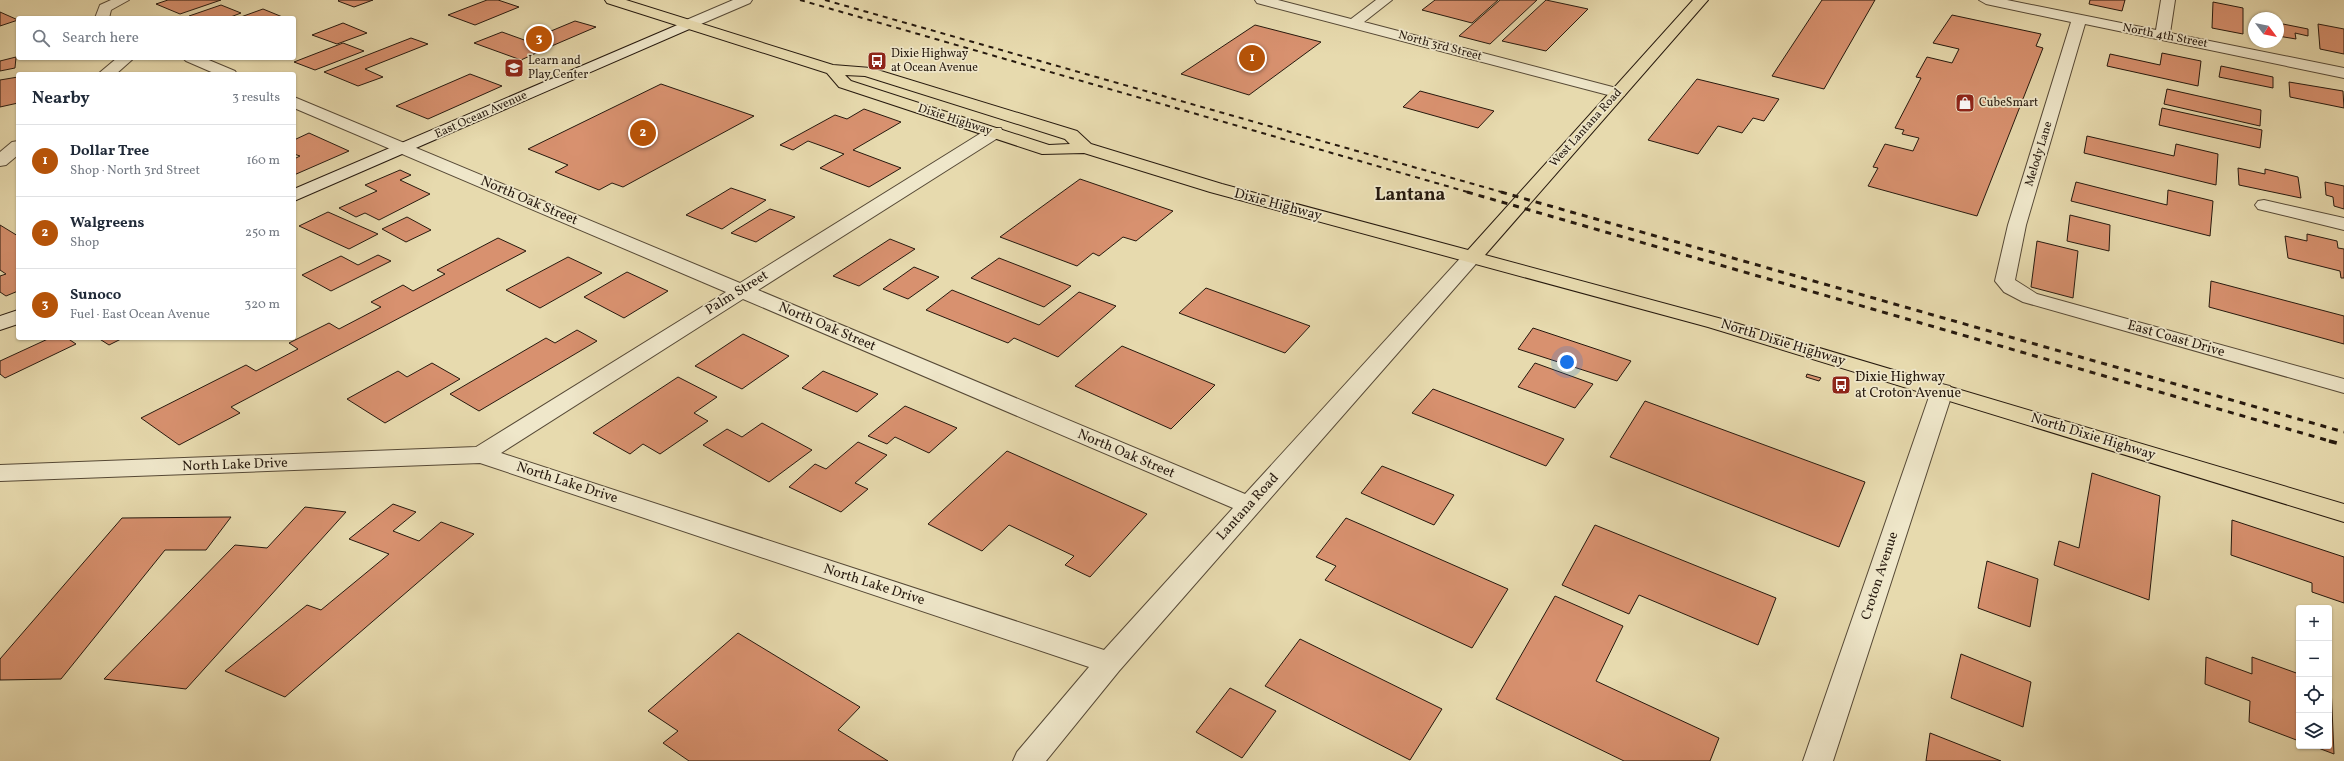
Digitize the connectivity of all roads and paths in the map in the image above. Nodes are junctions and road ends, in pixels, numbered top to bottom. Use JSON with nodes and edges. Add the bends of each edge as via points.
{"nodes":[{"id":1,"x":122,"y":0,"type":"edge"},
{"id":2,"x":612,"y":0,"type":"edge"},
{"id":3,"x":745,"y":0,"type":"edge"},
{"id":4,"x":1262,"y":0,"type":"edge"},
{"id":5,"x":1385,"y":0,"type":"edge"},
{"id":6,"x":1701,"y":0,"type":"edge"},
{"id":7,"x":1986,"y":0,"type":"edge"},
{"id":8,"x":2168,"y":0,"type":"edge"},
{"id":9,"x":104,"y":13,"type":"edge"},
{"id":10,"x":2079,"y":19,"type":"junction"},
{"id":11,"x":689,"y":24,"type":"junction"},
{"id":12,"x":1353,"y":24,"type":"junction"},
{"id":13,"x":2162,"y":36,"type":"junction"},
{"id":14,"x":124,"y":60,"type":"edge"},
{"id":15,"x":196,"y":60,"type":"edge"},
{"id":16,"x":832,"y":70,"type":"junction"},
{"id":17,"x":108,"y":72,"type":"edge"},
{"id":18,"x":224,"y":72,"type":"edge"},
{"id":19,"x":2344,"y":73,"type":"edge"},
{"id":20,"x":1618,"y":93,"type":"junction"},
{"id":21,"x":296,"y":103,"type":"edge"},
{"id":22,"x":994,"y":132,"type":"junction"},
{"id":23,"x":16,"y":148,"type":"edge"},
{"id":24,"x":406,"y":148,"type":"junction"},
{"id":25,"x":1085,"y":148,"type":"junction"},
{"id":26,"x":0,"y":161,"type":"edge"},
{"id":27,"x":296,"y":195,"type":"edge"},
{"id":28,"x":2264,"y":205,"type":"dead end"},
{"id":29,"x":2344,"y":224,"type":"edge"},
{"id":30,"x":1472,"y":257,"type":"junction"},
{"id":31,"x":2011,"y":288,"type":"joint"},
{"id":32,"x":740,"y":290,"type":"junction"},
{"id":33,"x":16,"y":317,"type":"edge"},
{"id":34,"x":0,"y":324,"type":"edge"},
{"id":35,"x":2344,"y":386,"type":"edge"},
{"id":36,"x":1942,"y":391,"type":"junction"},
{"id":37,"x":481,"y":455,"type":"junction"},
{"id":38,"x":0,"y":473,"type":"edge"},
{"id":39,"x":1250,"y":506,"type":"junction"},
{"id":40,"x":2344,"y":513,"type":"edge"},
{"id":41,"x":1109,"y":663,"type":"junction"},
{"id":42,"x":1028,"y":761,"type":"edge"},
{"id":43,"x":1818,"y":761,"type":"edge"}],
"edges":[{"from":1,"to":9,"type":"street"},
{"from":2,"to":11,"type":"main road","name":"Dixie Highway"},
{"from":3,"to":11,"type":"street","name":"East Ocean Avenue"},
{"from":4,"to":12,"type":"street","name":"North 3rd Street"},
{"from":5,"to":12,"type":"street"},
{"from":6,"to":20,"type":"main road","name":"West Lantana Road"},
{"from":7,"to":10,"type":"street","name":"North 4th Street"},
{"from":8,"to":13,"type":"street"},
{"from":10,"to":13,"type":"street","name":"North 4th Street"},
{"from":10,"to":31,"type":"street","name":"Melody Lane","via":[[2017,225],[2005,281]]},
{"from":11,"to":16,"type":"main road","name":"Dixie Highway"},
{"from":11,"to":24,"type":"street","name":"East Ocean Avenue"},
{"from":12,"to":20,"type":"street","name":"North 3rd Street"},
{"from":13,"to":19,"type":"street","name":"North 4th Street"},
{"from":14,"to":17,"type":"street"},
{"from":15,"to":18,"type":"street"},
{"from":16,"to":22,"type":"main road","name":"Dixie Highway","via":[[844,84]]},
{"from":16,"to":25,"type":"main road","name":"Dixie Highway","via":[[866,71],[922,88],[1071,136]]},
{"from":20,"to":30,"type":"main road","name":"West Lantana Road"},
{"from":21,"to":24,"type":"street","name":"North Oak Street"},
{"from":22,"to":25,"type":"main road","name":"Dixie Highway","via":[[1048,150]]},
{"from":22,"to":32,"type":"street","name":"Palm Street"},
{"from":23,"to":26,"type":"street"},
{"from":24,"to":27,"type":"street","name":"East Ocean Avenue"},
{"from":24,"to":32,"type":"street","name":"North Oak Street"},
{"from":25,"to":30,"type":"main road","name":"Dixie Highway","via":[[1216,188]]},
{"from":28,"to":29,"type":"street"},
{"from":30,"to":36,"type":"main road","name":"North Dixie Highway","via":[[1715,323]]},
{"from":30,"to":39,"type":"street","name":"Lantana Road"},
{"from":31,"to":35,"type":"street","name":"East Coast Drive","via":[[2030,298]]},
{"from":32,"to":37,"type":"street","name":"Palm Street"},
{"from":32,"to":39,"type":"street","name":"North Oak Street"},
{"from":33,"to":34,"type":"street"},
{"from":36,"to":40,"type":"main road","name":"North Dixie Highway"},
{"from":36,"to":43,"type":"street","name":"Croton Avenue"},
{"from":37,"to":38,"type":"street","name":"North Lake Drive"},
{"from":37,"to":41,"type":"street","name":"North Lake Drive"},
{"from":39,"to":41,"type":"street","name":"Lantana Road"},
{"from":41,"to":42,"type":"street","name":"Lantana Road"}]}
